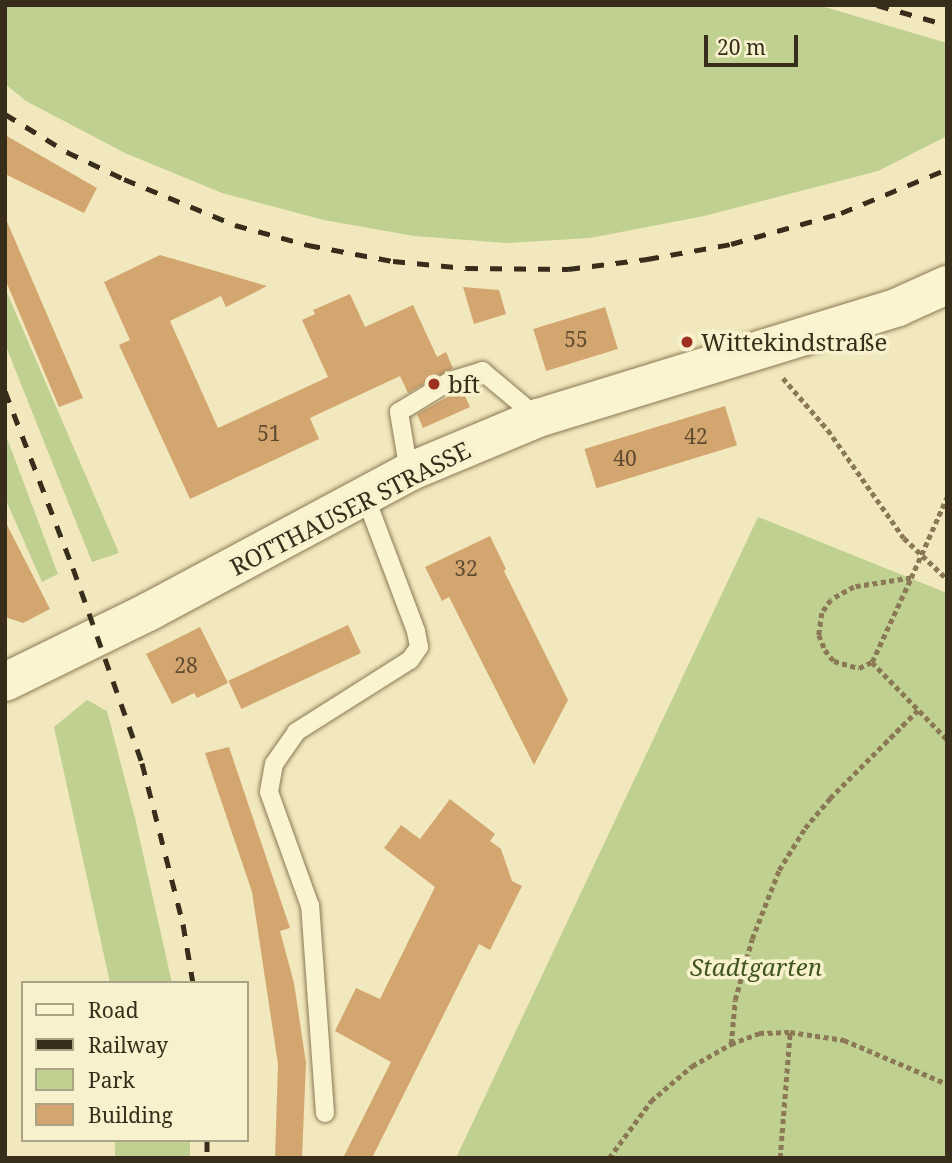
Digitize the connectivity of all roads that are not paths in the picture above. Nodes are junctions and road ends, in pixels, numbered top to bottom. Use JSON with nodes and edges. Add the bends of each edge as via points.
{"nodes":[{"id":1,"x":947,"y":285,"type":"edge"},
{"id":2,"x":538,"y":418,"type":"junction"},
{"id":3,"x":410,"y":472,"type":"junction"},
{"id":4,"x":365,"y":496,"type":"junction"},
{"id":5,"x":5,"y":682,"type":"edge"},
{"id":6,"x":325,"y":1113,"type":"dead end"}],
"edges":[{"from":1,"to":2,"type":"main road","name":"ROTTHAUSER STRASSE","via":[[898,307]]},
{"from":2,"to":3,"type":"main road","name":"ROTTHAUSER STRASSE"},
{"from":2,"to":3,"type":"lane","via":[[482,371],[450,381],[399,412]]},
{"from":3,"to":4,"type":"main road","name":"ROTTHAUSER STRASSE"},
{"from":4,"to":5,"type":"main road","name":"ROTTHAUSER STRASSE"},
{"from":4,"to":6,"type":"lane","via":[[419,647],[410,660],[296,732],[274,764],[269,792],[310,906]]}]}
